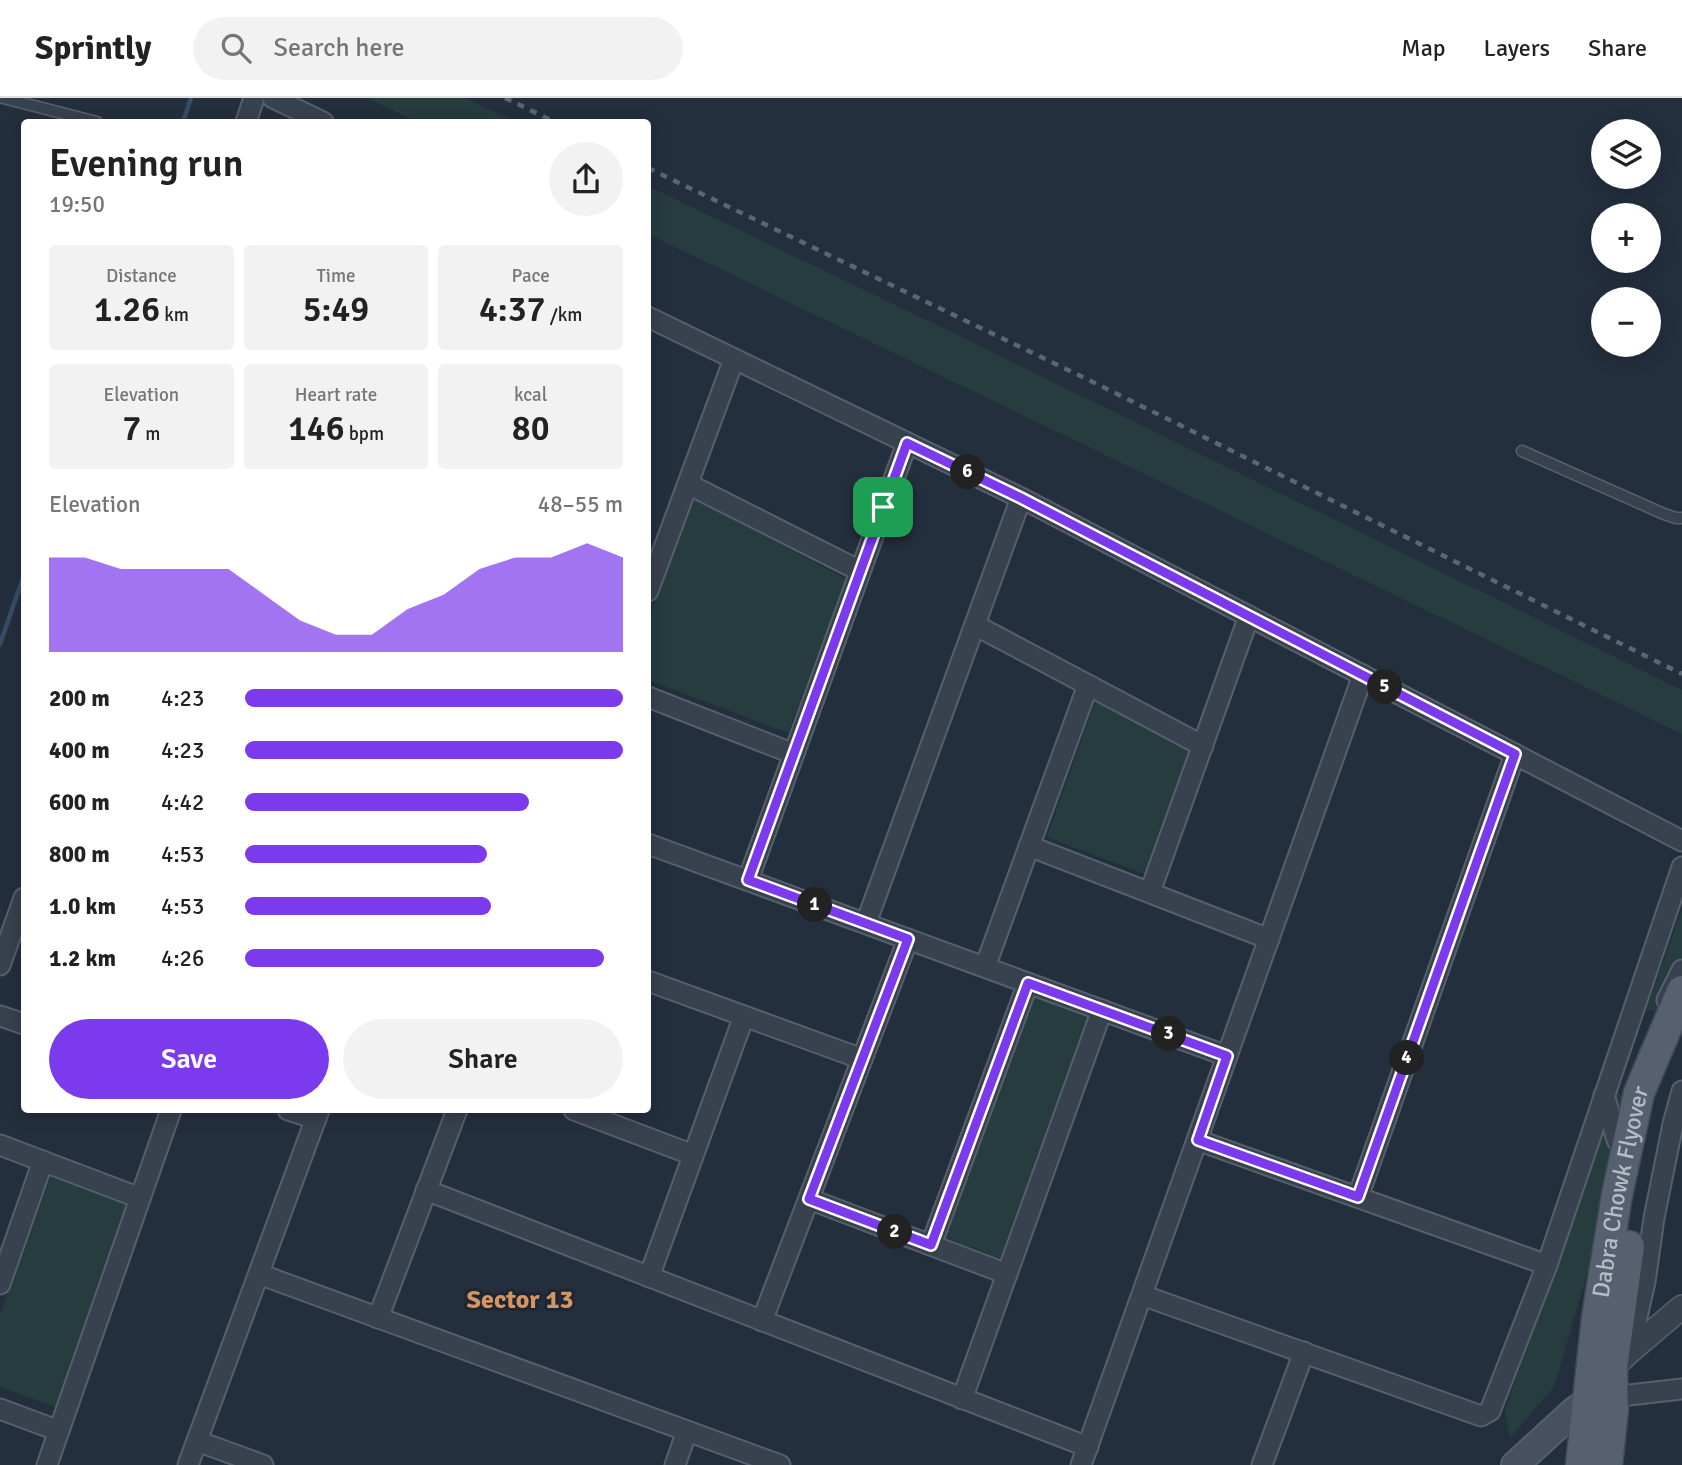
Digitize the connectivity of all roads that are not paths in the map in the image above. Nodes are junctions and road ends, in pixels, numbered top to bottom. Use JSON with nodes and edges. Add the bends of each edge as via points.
{"nodes":[{"id":1,"x":3,"y":98,"type":"edge"},
{"id":2,"x":254,"y":98,"type":"edge"},
{"id":3,"x":273,"y":98,"type":"edge"},
{"id":4,"x":85,"y":119,"type":"edge"},
{"id":5,"x":247,"y":119,"type":"edge"},
{"id":6,"x":316,"y":119,"type":"edge"},
{"id":7,"x":651,"y":318,"type":"edge"},
{"id":8,"x":734,"y":359,"type":"junction"},
{"id":9,"x":907,"y":443,"type":"junction"},
{"id":10,"x":1521,"y":451,"type":"dead end"},
{"id":11,"x":688,"y":484,"type":"junction"},
{"id":12,"x":1021,"y":498,"type":"junction"},
{"id":13,"x":1682,"y":518,"type":"edge"},
{"id":14,"x":860,"y":571,"type":"junction"},
{"id":15,"x":651,"y":583,"type":"edge"},
{"id":16,"x":1249,"y":616,"type":"junction"},
{"id":17,"x":975,"y":625,"type":"junction"},
{"id":18,"x":1363,"y":675,"type":"junction"},
{"id":19,"x":1088,"y":685,"type":"junction"},
{"id":20,"x":651,"y":698,"type":"edge"},
{"id":21,"x":1203,"y":746,"type":"junction"},
{"id":22,"x":794,"y":754,"type":"junction"},
{"id":23,"x":1515,"y":754,"type":"junction"},
{"id":24,"x":1682,"y":841,"type":"edge"},
{"id":25,"x":651,"y":845,"type":"edge"},
{"id":26,"x":1029,"y":846,"type":"junction"},
{"id":27,"x":1682,"y":867,"type":"edge"},
{"id":28,"x":748,"y":880,"type":"junction"},
{"id":29,"x":1150,"y":892,"type":"junction"},
{"id":30,"x":21,"y":906,"type":"edge"},
{"id":31,"x":866,"y":923,"type":"junction"},
{"id":32,"x":908,"y":939,"type":"junction"},
{"id":33,"x":1269,"y":939,"type":"junction"},
{"id":34,"x":0,"y":965,"type":"edge"},
{"id":35,"x":985,"y":967,"type":"junction"},
{"id":36,"x":1682,"y":970,"type":"edge"},
{"id":37,"x":651,"y":982,"type":"edge"},
{"id":38,"x":1028,"y":983,"type":"junction"},
{"id":39,"x":1682,"y":991,"type":"edge"},
{"id":40,"x":1102,"y":1010,"type":"junction"},
{"id":41,"x":0,"y":1016,"type":"edge"},
{"id":42,"x":744,"y":1016,"type":"junction"},
{"id":43,"x":21,"y":1023,"type":"edge"},
{"id":44,"x":1682,"y":1028,"type":"edge"},
{"id":45,"x":1227,"y":1056,"type":"junction"},
{"id":46,"x":862,"y":1059,"type":"junction"},
{"id":47,"x":1682,"y":1091,"type":"edge"},
{"id":48,"x":1604,"y":1096,"type":"junction"},
{"id":49,"x":171,"y":1113,"type":"edge"},
{"id":50,"x":456,"y":1113,"type":"edge"},
{"id":51,"x":582,"y":1113,"type":"edge"},
{"id":52,"x":318,"y":1114,"type":"edge"},
{"id":53,"x":1198,"y":1140,"type":"junction"},
{"id":54,"x":1617,"y":1140,"type":"junction"},
{"id":55,"x":0,"y":1145,"type":"edge"},
{"id":56,"x":693,"y":1155,"type":"junction"},
{"id":57,"x":43,"y":1161,"type":"junction"},
{"id":58,"x":426,"y":1191,"type":"junction"},
{"id":59,"x":1358,"y":1197,"type":"junction"},
{"id":60,"x":140,"y":1198,"type":"junction"},
{"id":61,"x":809,"y":1199,"type":"junction"},
{"id":62,"x":931,"y":1245,"type":"junction"},
{"id":63,"x":1547,"y":1265,"type":"junction"},
{"id":64,"x":259,"y":1274,"type":"junction"},
{"id":65,"x":1007,"y":1274,"type":"junction"},
{"id":66,"x":649,"y":1277,"type":"junction"},
{"id":67,"x":0,"y":1284,"type":"edge"},
{"id":68,"x":1613,"y":1288,"type":"junction"},
{"id":69,"x":1142,"y":1295,"type":"junction"},
{"id":70,"x":1682,"y":1307,"type":"edge"},
{"id":71,"x":378,"y":1318,"type":"junction"},
{"id":72,"x":762,"y":1321,"type":"junction"},
{"id":73,"x":1304,"y":1352,"type":"junction"},
{"id":74,"x":1603,"y":1386,"type":"junction"},
{"id":75,"x":1682,"y":1389,"type":"edge"},
{"id":76,"x":962,"y":1399,"type":"junction"},
{"id":77,"x":0,"y":1409,"type":"edge"},
{"id":78,"x":59,"y":1431,"type":"junction"},
{"id":79,"x":687,"y":1431,"type":"junction"},
{"id":80,"x":197,"y":1441,"type":"junction"},
{"id":81,"x":1084,"y":1456,"type":"edge"},
{"id":82,"x":47,"y":1465,"type":"edge"},
{"id":83,"x":188,"y":1465,"type":"edge"},
{"id":84,"x":263,"y":1465,"type":"edge"},
{"id":85,"x":675,"y":1465,"type":"edge"},
{"id":86,"x":780,"y":1465,"type":"edge"},
{"id":87,"x":1262,"y":1465,"type":"edge"},
{"id":88,"x":1515,"y":1465,"type":"edge"},
{"id":89,"x":1581,"y":1465,"type":"edge"},
{"id":90,"x":1607,"y":1465,"type":"edge"}],
"edges":[{"from":1,"to":4,"type":"lane"},
{"from":2,"to":5,"type":"street"},
{"from":3,"to":6,"type":"street"},
{"from":7,"to":8,"type":"street"},
{"from":8,"to":9,"type":"street"},
{"from":8,"to":11,"type":"street"},
{"from":9,"to":12,"type":"street"},
{"from":9,"to":14,"type":"street"},
{"from":10,"to":13,"type":"lane"},
{"from":11,"to":14,"type":"street"},
{"from":11,"to":15,"type":"street"},
{"from":12,"to":16,"type":"street"},
{"from":12,"to":17,"type":"street"},
{"from":14,"to":22,"type":"street"},
{"from":16,"to":18,"type":"street"},
{"from":16,"to":21,"type":"street"},
{"from":17,"to":19,"type":"street"},
{"from":17,"to":31,"type":"street"},
{"from":18,"to":23,"type":"street"},
{"from":18,"to":33,"type":"street"},
{"from":19,"to":21,"type":"street"},
{"from":19,"to":26,"type":"street"},
{"from":20,"to":22,"type":"street"},
{"from":21,"to":29,"type":"street"},
{"from":22,"to":28,"type":"street"},
{"from":23,"to":24,"type":"street"},
{"from":23,"to":59,"type":"street"},
{"from":25,"to":28,"type":"street"},
{"from":26,"to":29,"type":"street"},
{"from":26,"to":35,"type":"street"},
{"from":27,"to":48,"type":"street"},
{"from":28,"to":31,"type":"street"},
{"from":29,"to":33,"type":"street"},
{"from":30,"to":34,"type":"street"},
{"from":31,"to":32,"type":"street"},
{"from":32,"to":35,"type":"street"},
{"from":32,"to":46,"type":"street"},
{"from":33,"to":45,"type":"street"},
{"from":35,"to":38,"type":"street"},
{"from":36,"to":54,"type":"street","via":[[1651,1032]]},
{"from":37,"to":42,"type":"street"},
{"from":38,"to":40,"type":"street"},
{"from":38,"to":62,"type":"street"},
{"from":39,"to":68,"type":"main road","name":"Dabra Chowk Flyover","via":[[1639,1093],[1618,1195]]},
{"from":40,"to":45,"type":"street"},
{"from":40,"to":65,"type":"street"},
{"from":41,"to":43,"type":"street"},
{"from":42,"to":46,"type":"street"},
{"from":42,"to":56,"type":"street"},
{"from":44,"to":68,"type":"main road","name":"Dabra Chowk Flyover","via":[[1648,1128]]},
{"from":45,"to":53,"type":"street"},
{"from":46,"to":61,"type":"street"},
{"from":47,"to":74,"type":"street","via":[[1645,1282]]},
{"from":48,"to":54,"type":"street"},
{"from":48,"to":63,"type":"street"},
{"from":49,"to":60,"type":"street"},
{"from":50,"to":58,"type":"street"},
{"from":51,"to":56,"type":"street"},
{"from":52,"to":64,"type":"street"},
{"from":53,"to":59,"type":"street"},
{"from":53,"to":69,"type":"street"},
{"from":54,"to":74,"type":"street","via":[[1603,1194],[1588,1297]]},
{"from":55,"to":57,"type":"street"},
{"from":56,"to":66,"type":"street"},
{"from":57,"to":60,"type":"street"},
{"from":57,"to":67,"type":"street"},
{"from":58,"to":66,"type":"street"},
{"from":58,"to":71,"type":"street"},
{"from":59,"to":63,"type":"street"},
{"from":60,"to":78,"type":"street"},
{"from":61,"to":62,"type":"street"},
{"from":61,"to":72,"type":"street"},
{"from":62,"to":65,"type":"street"},
{"from":63,"to":73,"type":"street","via":[[1485,1415]]},
{"from":64,"to":71,"type":"street"},
{"from":64,"to":80,"type":"street"},
{"from":65,"to":76,"type":"street"},
{"from":66,"to":72,"type":"street"},
{"from":68,"to":74,"type":"main road","name":"Dabra Chowk Flyover"},
{"from":68,"to":74,"type":"main road","name":"Dabra Chowk Flyover"},
{"from":69,"to":73,"type":"street"},
{"from":69,"to":81,"type":"street"},
{"from":70,"to":74,"type":"street"},
{"from":71,"to":79,"type":"street"},
{"from":72,"to":76,"type":"street"},
{"from":73,"to":87,"type":"street"},
{"from":74,"to":75,"type":"street"},
{"from":74,"to":88,"type":"main road"},
{"from":74,"to":89,"type":"main road"},
{"from":74,"to":90,"type":"main road"},
{"from":76,"to":81,"type":"street"},
{"from":77,"to":78,"type":"street"},
{"from":78,"to":82,"type":"street"},
{"from":79,"to":85,"type":"street"},
{"from":79,"to":86,"type":"street"},
{"from":80,"to":83,"type":"street"},
{"from":80,"to":84,"type":"street"}]}
